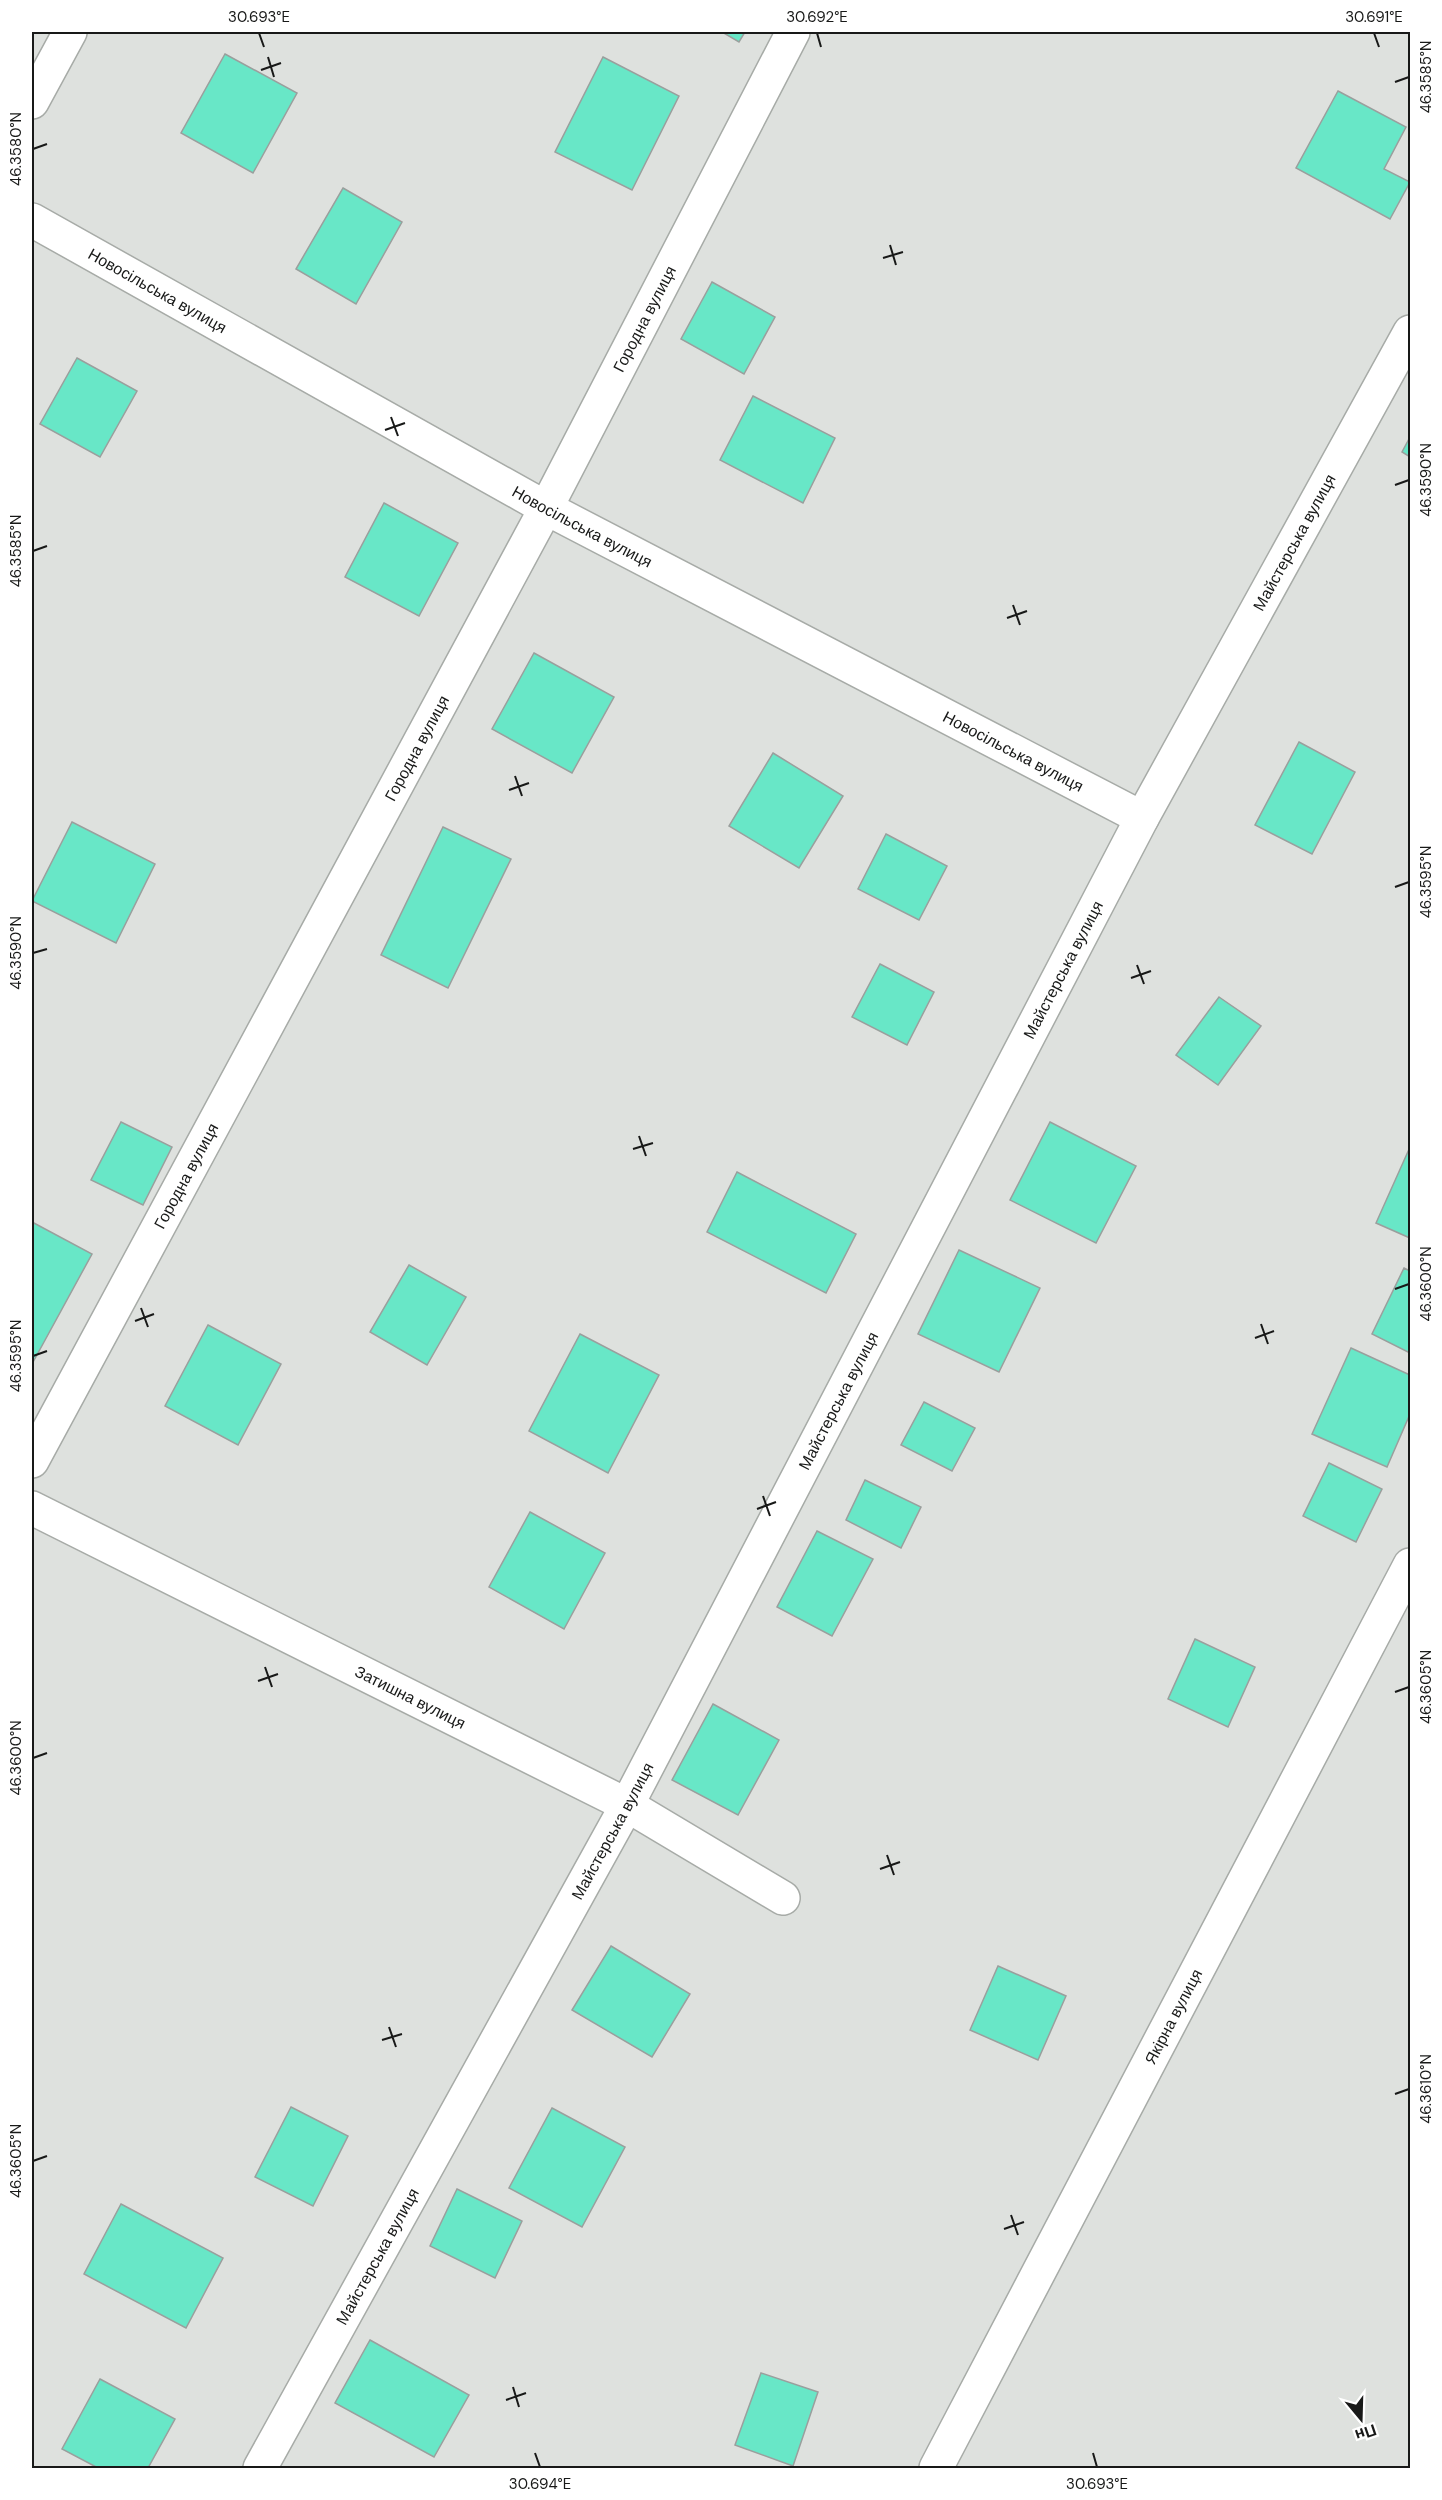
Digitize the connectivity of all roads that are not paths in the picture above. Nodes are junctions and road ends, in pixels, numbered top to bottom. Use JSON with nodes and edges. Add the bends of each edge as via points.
{"nodes":[{"id":1,"x":70,"y":32,"type":"edge"},
{"id":2,"x":794,"y":32,"type":"edge"},
{"id":3,"x":32,"y":102,"type":"edge"},
{"id":4,"x":32,"y":220,"type":"edge"},
{"id":5,"x":1410,"y":332,"type":"edge"},
{"id":6,"x":546,"y":508,"type":"junction"},
{"id":7,"x":1142,"y":818,"type":"junction"},
{"id":8,"x":32,"y":1461,"type":"edge"},
{"id":9,"x":32,"y":1508,"type":"edge"},
{"id":10,"x":1410,"y":1565,"type":"edge"},
{"id":11,"x":627,"y":1806,"type":"junction"},
{"id":12,"x":783,"y":1898,"type":"dead end"},
{"id":13,"x":260,"y":2469,"type":"edge"},
{"id":14,"x":936,"y":2469,"type":"edge"}],
"edges":[{"from":1,"to":3,"type":"street"},
{"from":2,"to":6,"type":"street","name":"Городна вулиця"},
{"from":4,"to":6,"type":"street","name":"Новосільська вулиця"},
{"from":5,"to":7,"type":"street","name":"Майстерська вулиця"},
{"from":6,"to":7,"type":"street","name":"Новосільська вулиця"},
{"from":6,"to":8,"type":"street","name":"Городна вулиця"},
{"from":7,"to":11,"type":"street","name":"Майстерська вулиця"},
{"from":9,"to":11,"type":"street","name":"Затишна вулиця"},
{"from":10,"to":14,"type":"street","name":"Якірна вулиця"},
{"from":11,"to":12,"type":"street","name":"Затишна вулиця"},
{"from":11,"to":13,"type":"street","name":"Майстерська вулиця"}]}
